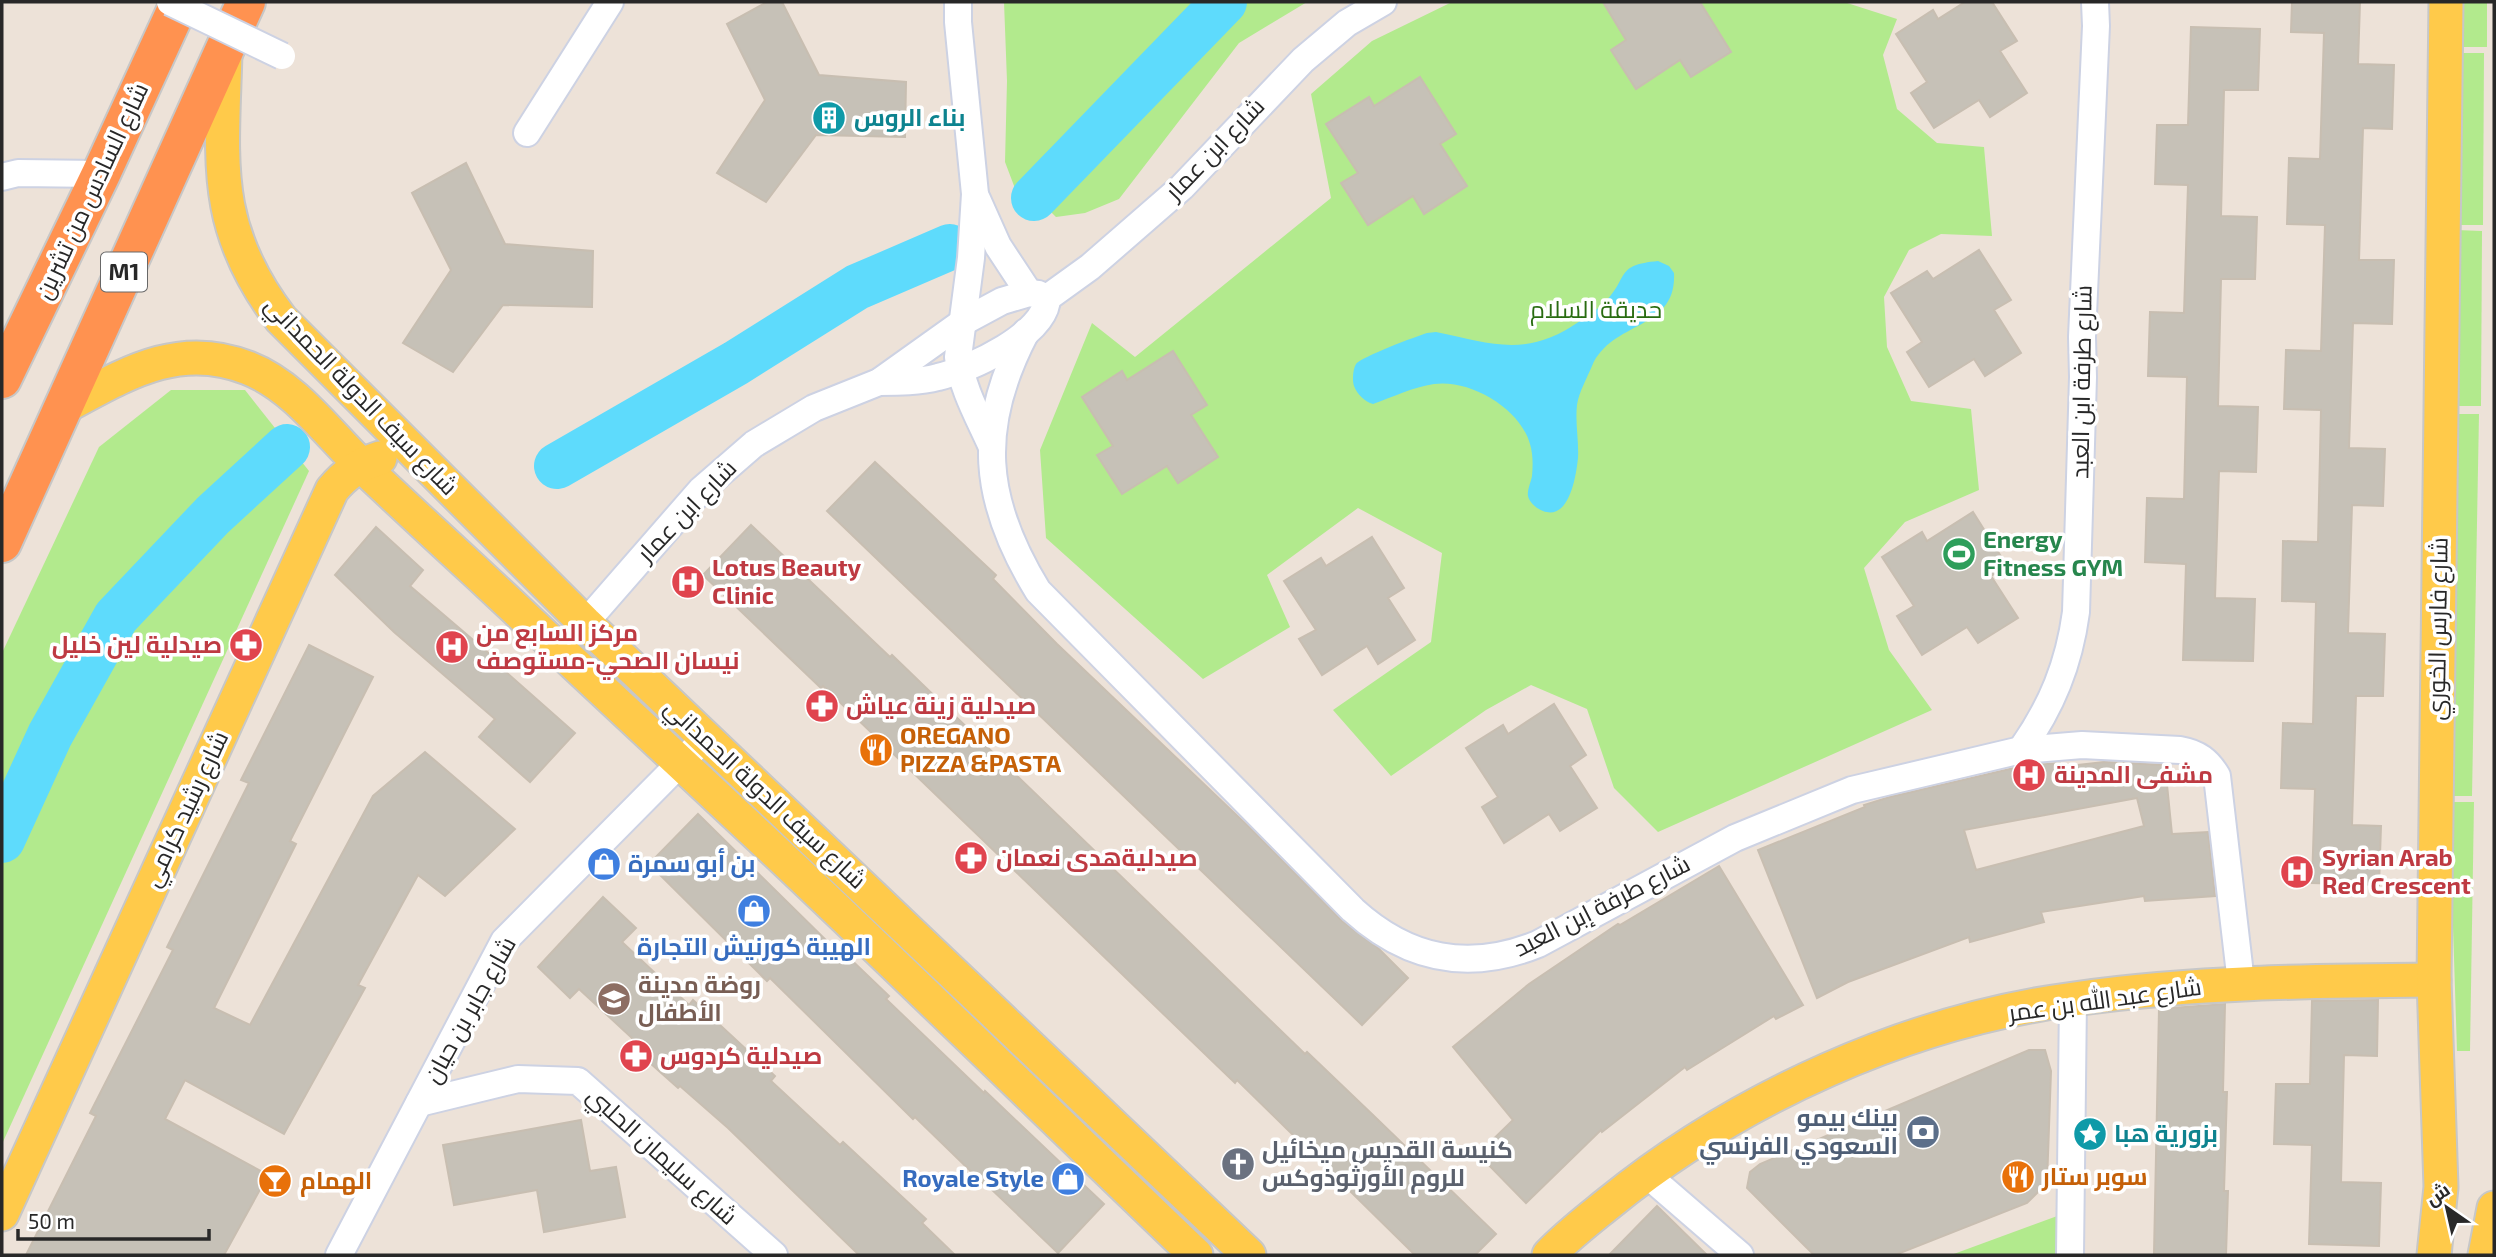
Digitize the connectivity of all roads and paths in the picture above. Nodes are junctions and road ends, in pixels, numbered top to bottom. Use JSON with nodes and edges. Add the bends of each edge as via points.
{"nodes":[{"id":1,"x":170,"y":2,"type":"edge"},
{"id":2,"x":180,"y":2,"type":"edge"},
{"id":3,"x":246,"y":2,"type":"edge"},
{"id":4,"x":610,"y":2,"type":"edge"},
{"id":5,"x":958,"y":2,"type":"edge"},
{"id":6,"x":1383,"y":2,"type":"edge"},
{"id":7,"x":2077,"y":2,"type":"edge"},
{"id":8,"x":2446,"y":2,"type":"edge"},
{"id":9,"x":2095,"y":14,"type":"edge"},
{"id":10,"x":225,"y":47,"type":"junction"},
{"id":11,"x":282,"y":56,"type":"dead end"},
{"id":12,"x":527,"y":133,"type":"dead end"},
{"id":13,"x":101,"y":174,"type":"junction"},
{"id":14,"x":2,"y":177,"type":"edge"},
{"id":15,"x":975,"y":194,"type":"junction"},
{"id":16,"x":1038,"y":296,"type":"junction"},
{"id":17,"x":963,"y":322,"type":"junction"},
{"id":18,"x":1026,"y":332,"type":"junction"},
{"id":19,"x":960,"y":371,"type":"junction"},
{"id":20,"x":2,"y":379,"type":"edge"},
{"id":21,"x":879,"y":382,"type":"junction"},
{"id":22,"x":64,"y":407,"type":"junction"},
{"id":23,"x":991,"y":444,"type":"junction"},
{"id":24,"x":414,"y":454,"type":"junction"},
{"id":25,"x":361,"y":465,"type":"junction"},
{"id":26,"x":2,"y":543,"type":"edge"},
{"id":27,"x":584,"y":623,"type":"junction"},
{"id":28,"x":705,"y":738,"type":"junction"},
{"id":29,"x":2021,"y":750,"type":"junction"},
{"id":30,"x":681,"y":764,"type":"junction"},
{"id":31,"x":2434,"y":980,"type":"junction"},
{"id":32,"x":2241,"y":983,"type":"junction"},
{"id":33,"x":2073,"y":999,"type":"junction"},
{"id":34,"x":419,"y":1103,"type":"junction"},
{"id":35,"x":1645,"y":1173,"type":"junction"},
{"id":36,"x":2441,"y":1187,"type":"junction"},
{"id":37,"x":2494,"y":1208,"type":"edge"},
{"id":38,"x":2,"y":1214,"type":"edge"},
{"id":39,"x":339,"y":1255,"type":"edge"},
{"id":40,"x":774,"y":1255,"type":"edge"},
{"id":41,"x":1196,"y":1255,"type":"edge"},
{"id":42,"x":1249,"y":1255,"type":"edge"},
{"id":43,"x":1549,"y":1255,"type":"edge"},
{"id":44,"x":1740,"y":1255,"type":"edge"},
{"id":45,"x":2070,"y":1255,"type":"edge"},
{"id":46,"x":2434,"y":1255,"type":"edge"},
{"id":47,"x":2445,"y":1255,"type":"edge"},
{"id":48,"x":2485,"y":1255,"type":"edge"}],
"edges":[{"from":1,"to":11,"type":"street","bridge":true},
{"from":2,"to":13,"type":"highway","name":"شارع السادس من تشرين","number":"M1"},
{"from":3,"to":10,"type":"highway","number":"M1"},
{"from":4,"to":12,"type":"street"},
{"from":5,"to":15,"type":"street"},
{"from":6,"to":16,"type":"street","name":"شارع ابن عمار","via":[[1347,23],[1303,60],[1182,187],[1118,243]]},
{"from":7,"to":9,"type":"street"},
{"from":8,"to":31,"type":"main road","name":"شارع فارس الخوري"},
{"from":9,"to":29,"type":"street","name":"شارع طرفة ابن العبد","via":[[2076,612],[2067,661],[2053,698]]},
{"from":10,"to":22,"type":"highway","number":"M1"},
{"from":10,"to":24,"type":"main road","name":"شارع سيف الدولة الحمداني","via":[[222,170],[231,224],[245,262],[281,319]]},
{"from":13,"to":14,"type":"street","via":[[18,173]]},
{"from":13,"to":20,"type":"highway","name":"شارع السادس من تشرين","number":"M1"},
{"from":15,"to":16,"type":"street","via":[[998,246]]},
{"from":15,"to":17,"type":"street","name":"شارع طرفة إبن العبد"},
{"from":16,"to":17,"type":"street","name":"شارع ابن عمار","via":[[1002,301]]},
{"from":16,"to":18,"type":"street","name":"شارع ابن عمار","via":[[1044,314]]},
{"from":17,"to":19,"type":"street","name":"شارع طرفة إبن العبد"},
{"from":17,"to":21,"type":"street","name":"شارع ابن عمار"},
{"from":18,"to":19,"type":"street","name":"شارع ابن عمار"},
{"from":18,"to":23,"type":"street","name":"شارع طرفة إبن العبد","via":[[1001,386]]},
{"from":19,"to":21,"type":"street","name":"شارع ابن عمار","via":[[918,381]]},
{"from":19,"to":23,"type":"street","name":"شارع طرفة إبن العبد"},
{"from":21,"to":27,"type":"street","name":"شارع ابن عمار","via":[[814,408],[727,466]]},
{"from":22,"to":25,"type":"main road","name":"شارع سيف الدولة الحمداني","via":[[150,364],[173,359],[221,360],[244,366],[285,389]]},
{"from":22,"to":26,"type":"highway","number":"M1"},
{"from":23,"to":29,"type":"street","name":"شارع طرفة إبن العبد","via":[[1002,522],[1038,591],[1353,910],[1388,938],[1429,954],[1473,959],[1517,952],[1735,838],[1852,790]]},
{"from":24,"to":25,"type":"main road","name":"شارع رشيد كرامي"},
{"from":24,"to":27,"type":"main road","name":"شارع سيف الدولة الحمداني"},
{"from":25,"to":30,"type":"main road","name":"شارع سيف الدولة الحمداني"},
{"from":25,"to":38,"type":"main road","name":"شارع رشيد كرامي","via":[[346,473],[332,490]]},
{"from":27,"to":28,"type":"main road","name":"شارع سيف الدولة الحمداني"},
{"from":28,"to":30,"type":"street","name":"شارع جابر بن حيان"},
{"from":28,"to":42,"type":"main road","name":"شارع سيف الدولة الحمداني"},
{"from":29,"to":32,"type":"street","name":"شارع طرفة إبن العبد","via":[[2082,745],[2191,752],[2211,766],[2220,788]]},
{"from":30,"to":34,"type":"street","name":"شارع جابر بن حيان","via":[[504,941]]},
{"from":30,"to":41,"type":"main road","name":"شارع سيف الدولة الحمداني"},
{"from":31,"to":32,"type":"main road","name":"شارع عبد الله بن عمر"},
{"from":31,"to":36,"type":"main road","name":"شارع فارس الخوري"},
{"from":32,"to":33,"type":"main road","name":"شارع عبد الله بن عمر"},
{"from":33,"to":35,"type":"main road","name":"شارع عبد الله بن عمر","via":[[1959,1024],[1849,1061],[1767,1099]]},
{"from":33,"to":45,"type":"street"},
{"from":34,"to":39,"type":"street","name":"شارع جابر بن حيان"},
{"from":34,"to":40,"type":"street","name":"شارع سليمان الحلبي","via":[[518,1079],[578,1081]]},
{"from":35,"to":43,"type":"main road","name":"شارع عبد الله بن عمر"},
{"from":35,"to":44,"type":"street"},
{"from":36,"to":46,"type":"main road","name":"شارع فارس الخوري"},
{"from":36,"to":47,"type":"main road"},
{"from":37,"to":48,"type":"main road"}]}
